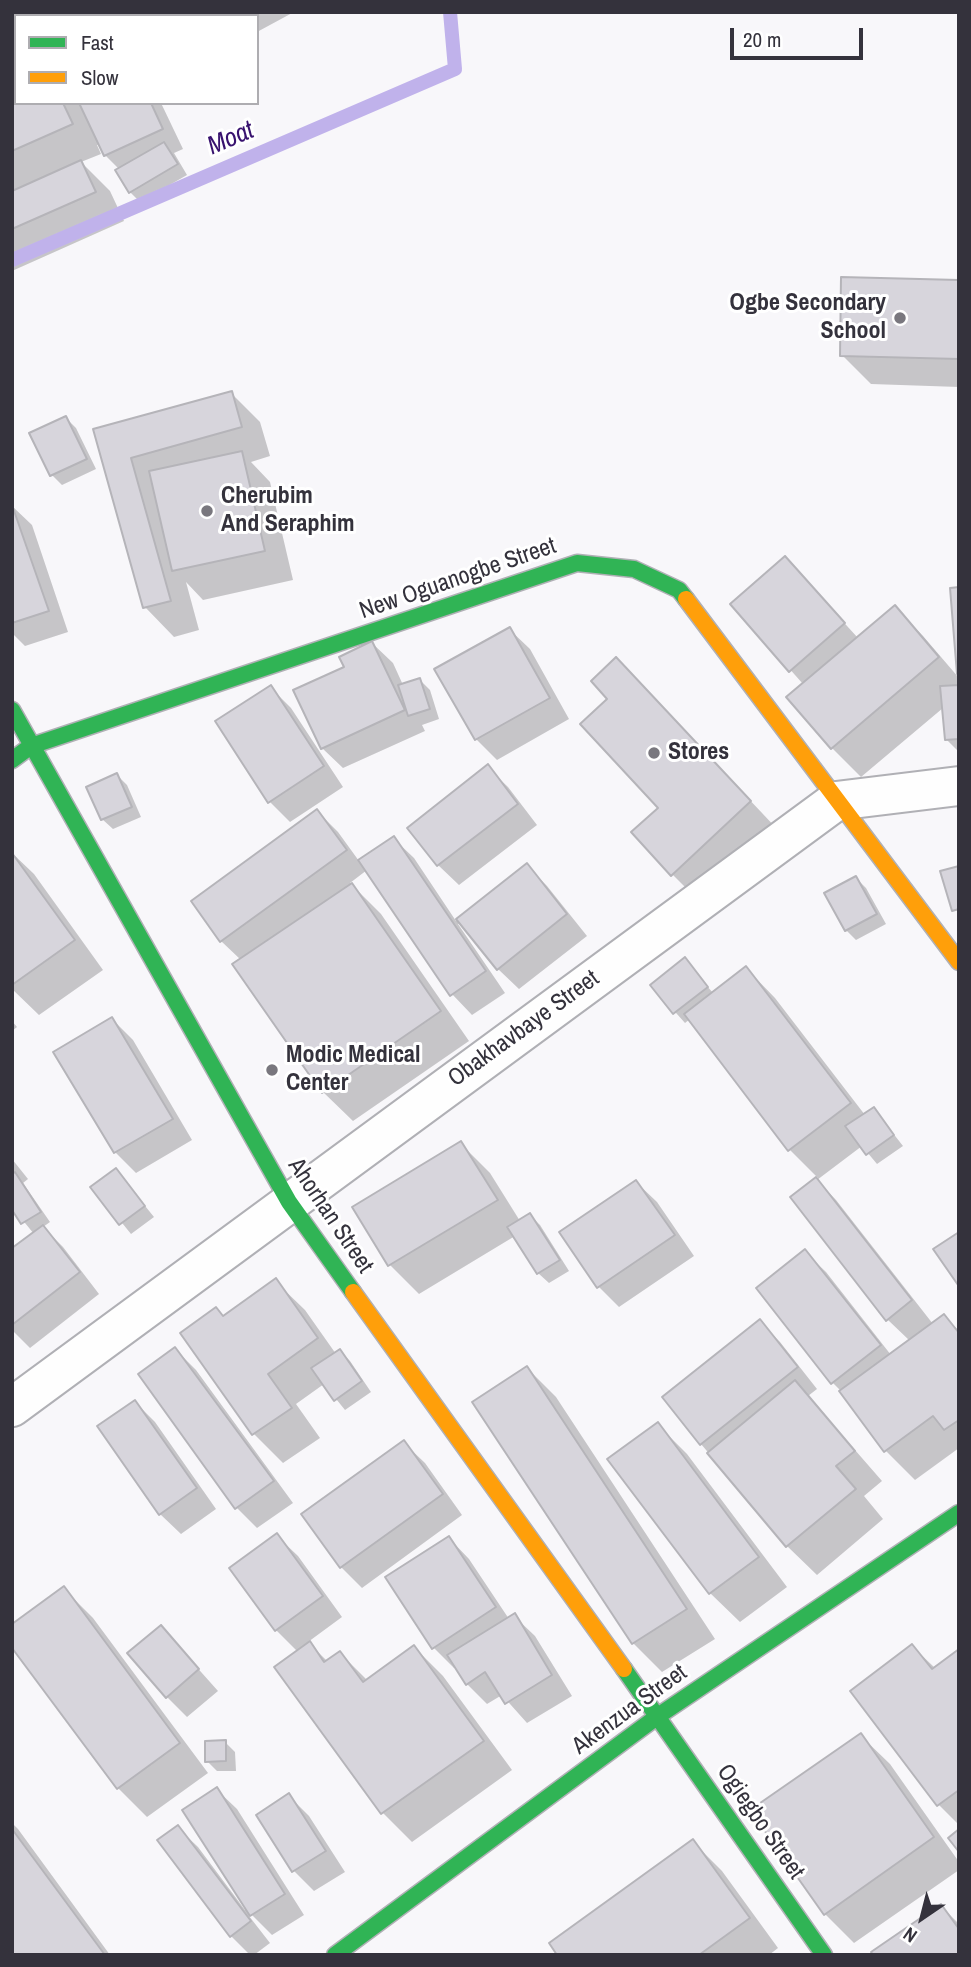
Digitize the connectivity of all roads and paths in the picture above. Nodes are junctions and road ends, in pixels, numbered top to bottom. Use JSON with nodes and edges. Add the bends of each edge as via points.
{"nodes":[{"id":1,"x":12,"y":710,"type":"edge"},
{"id":2,"x":31,"y":746,"type":"junction"},
{"id":3,"x":12,"y":760,"type":"edge"},
{"id":4,"x":959,"y":786,"type":"edge"},
{"id":5,"x":836,"y":801,"type":"junction"},
{"id":6,"x":959,"y":962,"type":"edge"},
{"id":7,"x":289,"y":1202,"type":"junction"},
{"id":8,"x":12,"y":1407,"type":"edge"},
{"id":9,"x":959,"y":1513,"type":"edge"},
{"id":10,"x":658,"y":1716,"type":"junction"},
{"id":11,"x":335,"y":1955,"type":"edge"},
{"id":12,"x":824,"y":1955,"type":"edge"}],
"edges":[{"from":1,"to":2,"type":"street","name":"Ahorhan Street"},
{"from":2,"to":3,"type":"street","name":"New Oguanogbe Street"},
{"from":2,"to":5,"type":"street","name":"New Oguanogbe Street","via":[[577,563],[634,569],[680,590]]},
{"from":2,"to":7,"type":"street","name":"Ahorhan Street"},
{"from":4,"to":5,"type":"street","name":"Obakhavbaye Street"},
{"from":5,"to":6,"type":"street","name":"New Oguanogbe Street"},
{"from":5,"to":7,"type":"street","name":"Obakhavbaye Street"},
{"from":7,"to":8,"type":"street","name":"Obakhavbaye Street"},
{"from":7,"to":10,"type":"street","name":"Ahorhan Street"},
{"from":9,"to":10,"type":"street","name":"Akenzua Street"},
{"from":10,"to":11,"type":"street","name":"Akenzua Street"},
{"from":10,"to":12,"type":"street","name":"Ogiegbo Street"}]}
